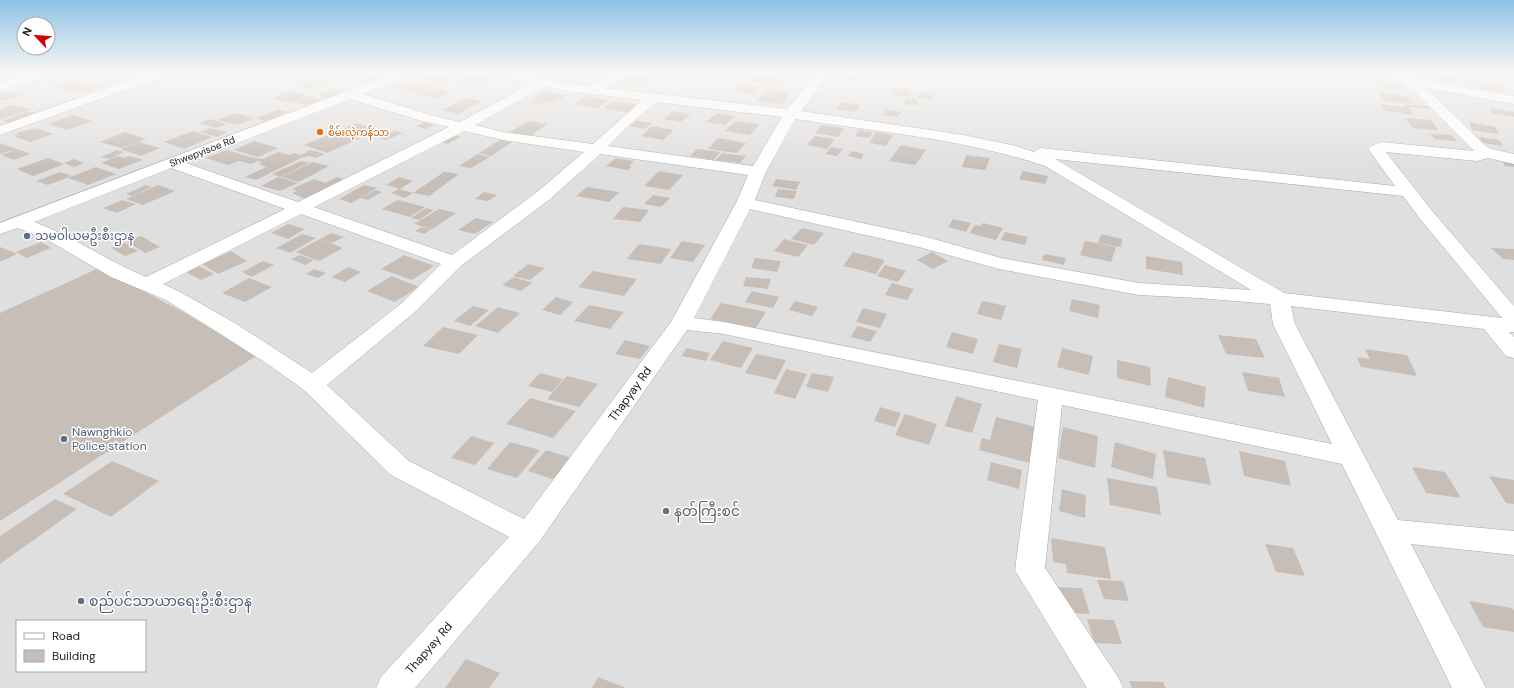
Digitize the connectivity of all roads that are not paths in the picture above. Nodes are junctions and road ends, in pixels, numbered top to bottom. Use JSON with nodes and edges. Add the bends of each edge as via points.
{"nodes":[{"id":1,"x":71,"y":105,"type":"edge"},
{"id":2,"x":320,"y":105,"type":"edge"},
{"id":3,"x":387,"y":105,"type":"edge"},
{"id":4,"x":501,"y":105,"type":"edge"},
{"id":5,"x":644,"y":105,"type":"edge"},
{"id":6,"x":714,"y":105,"type":"edge"},
{"id":7,"x":798,"y":105,"type":"edge"},
{"id":8,"x":1437,"y":105,"type":"edge"},
{"id":9,"x":791,"y":114,"type":"junction"},
{"id":10,"x":461,"y":127,"type":"junction"},
{"id":11,"x":0,"y":131,"type":"edge"},
{"id":12,"x":597,"y":149,"type":"junction"},
{"id":13,"x":1016,"y":151,"type":"junction"},
{"id":14,"x":1487,"y":153,"type":"junction"},
{"id":15,"x":1514,"y":159,"type":"edge"},
{"id":16,"x":171,"y":163,"type":"junction"},
{"id":17,"x":758,"y":172,"type":"junction"},
{"id":18,"x":1409,"y":192,"type":"junction"},
{"id":19,"x":745,"y":203,"type":"junction"},
{"id":20,"x":301,"y":208,"type":"junction"},
{"id":21,"x":9,"y":226,"type":"edge"},
{"id":22,"x":454,"y":262,"type":"junction"},
{"id":23,"x":146,"y":285,"type":"junction"},
{"id":24,"x":1279,"y":299,"type":"junction"},
{"id":25,"x":1514,"y":320,"type":"edge"},
{"id":26,"x":681,"y":323,"type":"junction"},
{"id":27,"x":1490,"y":323,"type":"junction"},
{"id":28,"x":1514,"y":326,"type":"edge"},
{"id":29,"x":1514,"y":351,"type":"edge"},
{"id":30,"x":312,"y":385,"type":"junction"},
{"id":31,"x":1051,"y":395,"type":"junction"},
{"id":32,"x":1352,"y":457,"type":"junction"},
{"id":33,"x":1389,"y":530,"type":"junction"},
{"id":34,"x":529,"y":534,"type":"junction"},
{"id":35,"x":1514,"y":543,"type":"edge"},
{"id":36,"x":393,"y":688,"type":"edge"},
{"id":37,"x":1106,"y":688,"type":"edge"},
{"id":38,"x":1469,"y":688,"type":"edge"}],
"edges":[{"from":1,"to":11,"type":"street"},
{"from":2,"to":16,"type":"street","name":"Shwepyisoe Rd"},
{"from":3,"to":10,"type":"street"},
{"from":4,"to":10,"type":"street"},
{"from":5,"to":12,"type":"street"},
{"from":6,"to":9,"type":"street"},
{"from":7,"to":9,"type":"street","name":"Thapyay Rd"},
{"from":8,"to":14,"type":"street"},
{"from":9,"to":13,"type":"street","via":[[964,140]]},
{"from":9,"to":17,"type":"street","name":"Thapyay Rd"},
{"from":10,"to":12,"type":"street","via":[[503,136]]},
{"from":10,"to":20,"type":"street"},
{"from":12,"to":17,"type":"street"},
{"from":12,"to":22,"type":"street","via":[[543,196]]},
{"from":13,"to":18,"type":"street"},
{"from":13,"to":24,"type":"street","via":[[1051,163]]},
{"from":14,"to":15,"type":"street"},
{"from":14,"to":18,"type":"street","via":[[1477,156],[1381,146],[1376,148]]},
{"from":16,"to":20,"type":"street"},
{"from":16,"to":21,"type":"street","name":"Shwepyisoe Rd"},
{"from":17,"to":19,"type":"street","name":"Thapyay Rd"},
{"from":18,"to":25,"type":"street"},
{"from":19,"to":24,"type":"street","via":[[923,242],[999,263],[1116,285],[1139,289]]},
{"from":19,"to":26,"type":"street","name":"Thapyay Rd"},
{"from":20,"to":22,"type":"street"},
{"from":20,"to":23,"type":"street"},
{"from":21,"to":23,"type":"street","via":[[50,234]]},
{"from":22,"to":30,"type":"street","via":[[409,307]]},
{"from":23,"to":30,"type":"street","via":[[173,296],[227,328]]},
{"from":24,"to":27,"type":"street"},
{"from":24,"to":32,"type":"street","via":[[1284,324]]},
{"from":26,"to":31,"type":"street","via":[[724,328]]},
{"from":26,"to":34,"type":"street","name":"Thapyay Rd"},
{"from":27,"to":28,"type":"street"},
{"from":27,"to":29,"type":"street"},
{"from":30,"to":34,"type":"street","via":[[400,468]]},
{"from":31,"to":32,"type":"street"},
{"from":31,"to":37,"type":"street","via":[[1030,570]]},
{"from":32,"to":33,"type":"street"},
{"from":33,"to":35,"type":"street"},
{"from":33,"to":38,"type":"street"},
{"from":34,"to":36,"type":"street","name":"Thapyay Rd"}]}
